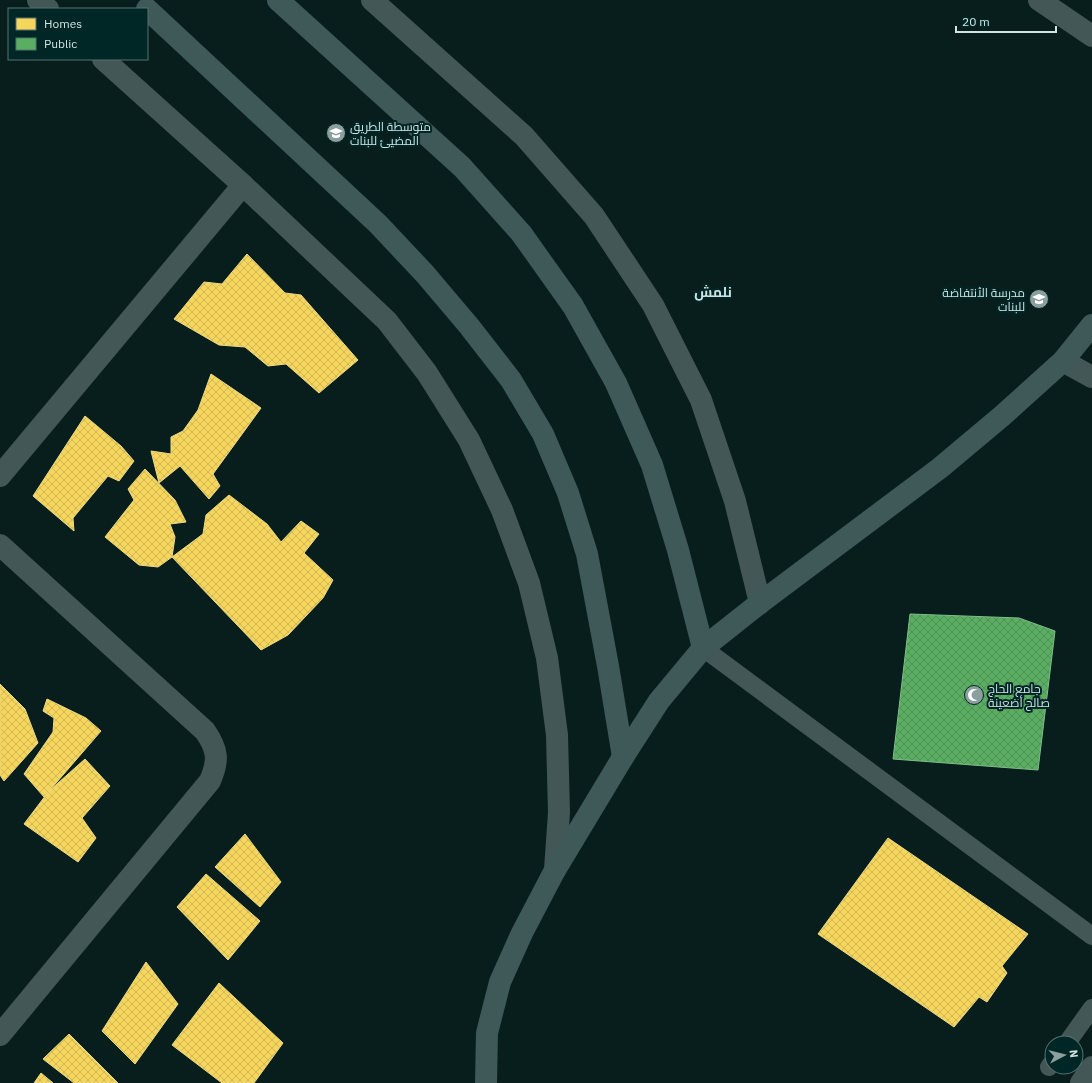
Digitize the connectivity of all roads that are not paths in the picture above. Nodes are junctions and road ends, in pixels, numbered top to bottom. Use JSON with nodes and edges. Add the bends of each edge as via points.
{"nodes":[{"id":1,"x":38,"y":0,"type":"edge"},
{"id":2,"x":137,"y":0,"type":"edge"},
{"id":3,"x":278,"y":0,"type":"edge"},
{"id":4,"x":372,"y":0,"type":"edge"},
{"id":5,"x":1040,"y":0,"type":"edge"},
{"id":6,"x":47,"y":8,"type":"edge"},
{"id":7,"x":146,"y":8,"type":"edge"},
{"id":8,"x":148,"y":10,"type":"edge"},
{"id":9,"x":1092,"y":36,"type":"edge"},
{"id":10,"x":104,"y":60,"type":"edge"},
{"id":11,"x":243,"y":185,"type":"junction"},
{"id":12,"x":1092,"y":326,"type":"edge"},
{"id":13,"x":1062,"y":361,"type":"junction"},
{"id":14,"x":1092,"y":377,"type":"edge"},
{"id":15,"x":0,"y":476,"type":"edge"},
{"id":16,"x":0,"y":545,"type":"edge"},
{"id":17,"x":760,"y":603,"type":"junction"},
{"id":18,"x":703,"y":648,"type":"junction"},
{"id":19,"x":623,"y":757,"type":"junction"},
{"id":20,"x":555,"y":870,"type":"junction"},
{"id":21,"x":1092,"y":936,"type":"edge"},
{"id":22,"x":1092,"y":1008,"type":"edge"},
{"id":23,"x":0,"y":1035,"type":"edge"},
{"id":24,"x":1072,"y":1035,"type":"edge"},
{"id":25,"x":1092,"y":1067,"type":"edge"},
{"id":26,"x":486,"y":1083,"type":"edge"},
{"id":27,"x":1081,"y":1083,"type":"edge"}],
"edges":[{"from":1,"to":6,"type":"street"},
{"from":2,"to":7,"type":"main road"},
{"from":3,"to":18,"type":"main road","via":[[462,167],[521,233],[573,306],[616,383],[652,465],[678,550]]},
{"from":4,"to":17,"type":"street","via":[[524,136],[594,216],[653,305],[701,400],[735,501]]},
{"from":5,"to":9,"type":"street"},
{"from":8,"to":19,"type":"main road","via":[[378,224],[425,274],[511,380],[546,442],[568,493],[587,554]]},
{"from":10,"to":11,"type":"street"},
{"from":11,"to":15,"type":"street"},
{"from":11,"to":20,"type":"street","via":[[387,321],[427,373],[469,440],[502,510],[529,583],[547,658],[557,735],[559,812]]},
{"from":12,"to":13,"type":"main road"},
{"from":13,"to":14,"type":"street"},
{"from":13,"to":17,"type":"main road","via":[[940,468]]},
{"from":16,"to":23,"type":"street","via":[[205,731],[217,756],[210,781]]},
{"from":17,"to":18,"type":"main road"},
{"from":18,"to":19,"type":"main road","via":[[659,701]]},
{"from":18,"to":21,"type":"lane"},
{"from":19,"to":20,"type":"main road"},
{"from":20,"to":26,"type":"main road","via":[[500,982],[487,1033]]},
{"from":22,"to":24,"type":"lane"},
{"from":25,"to":27,"type":"street"}]}
